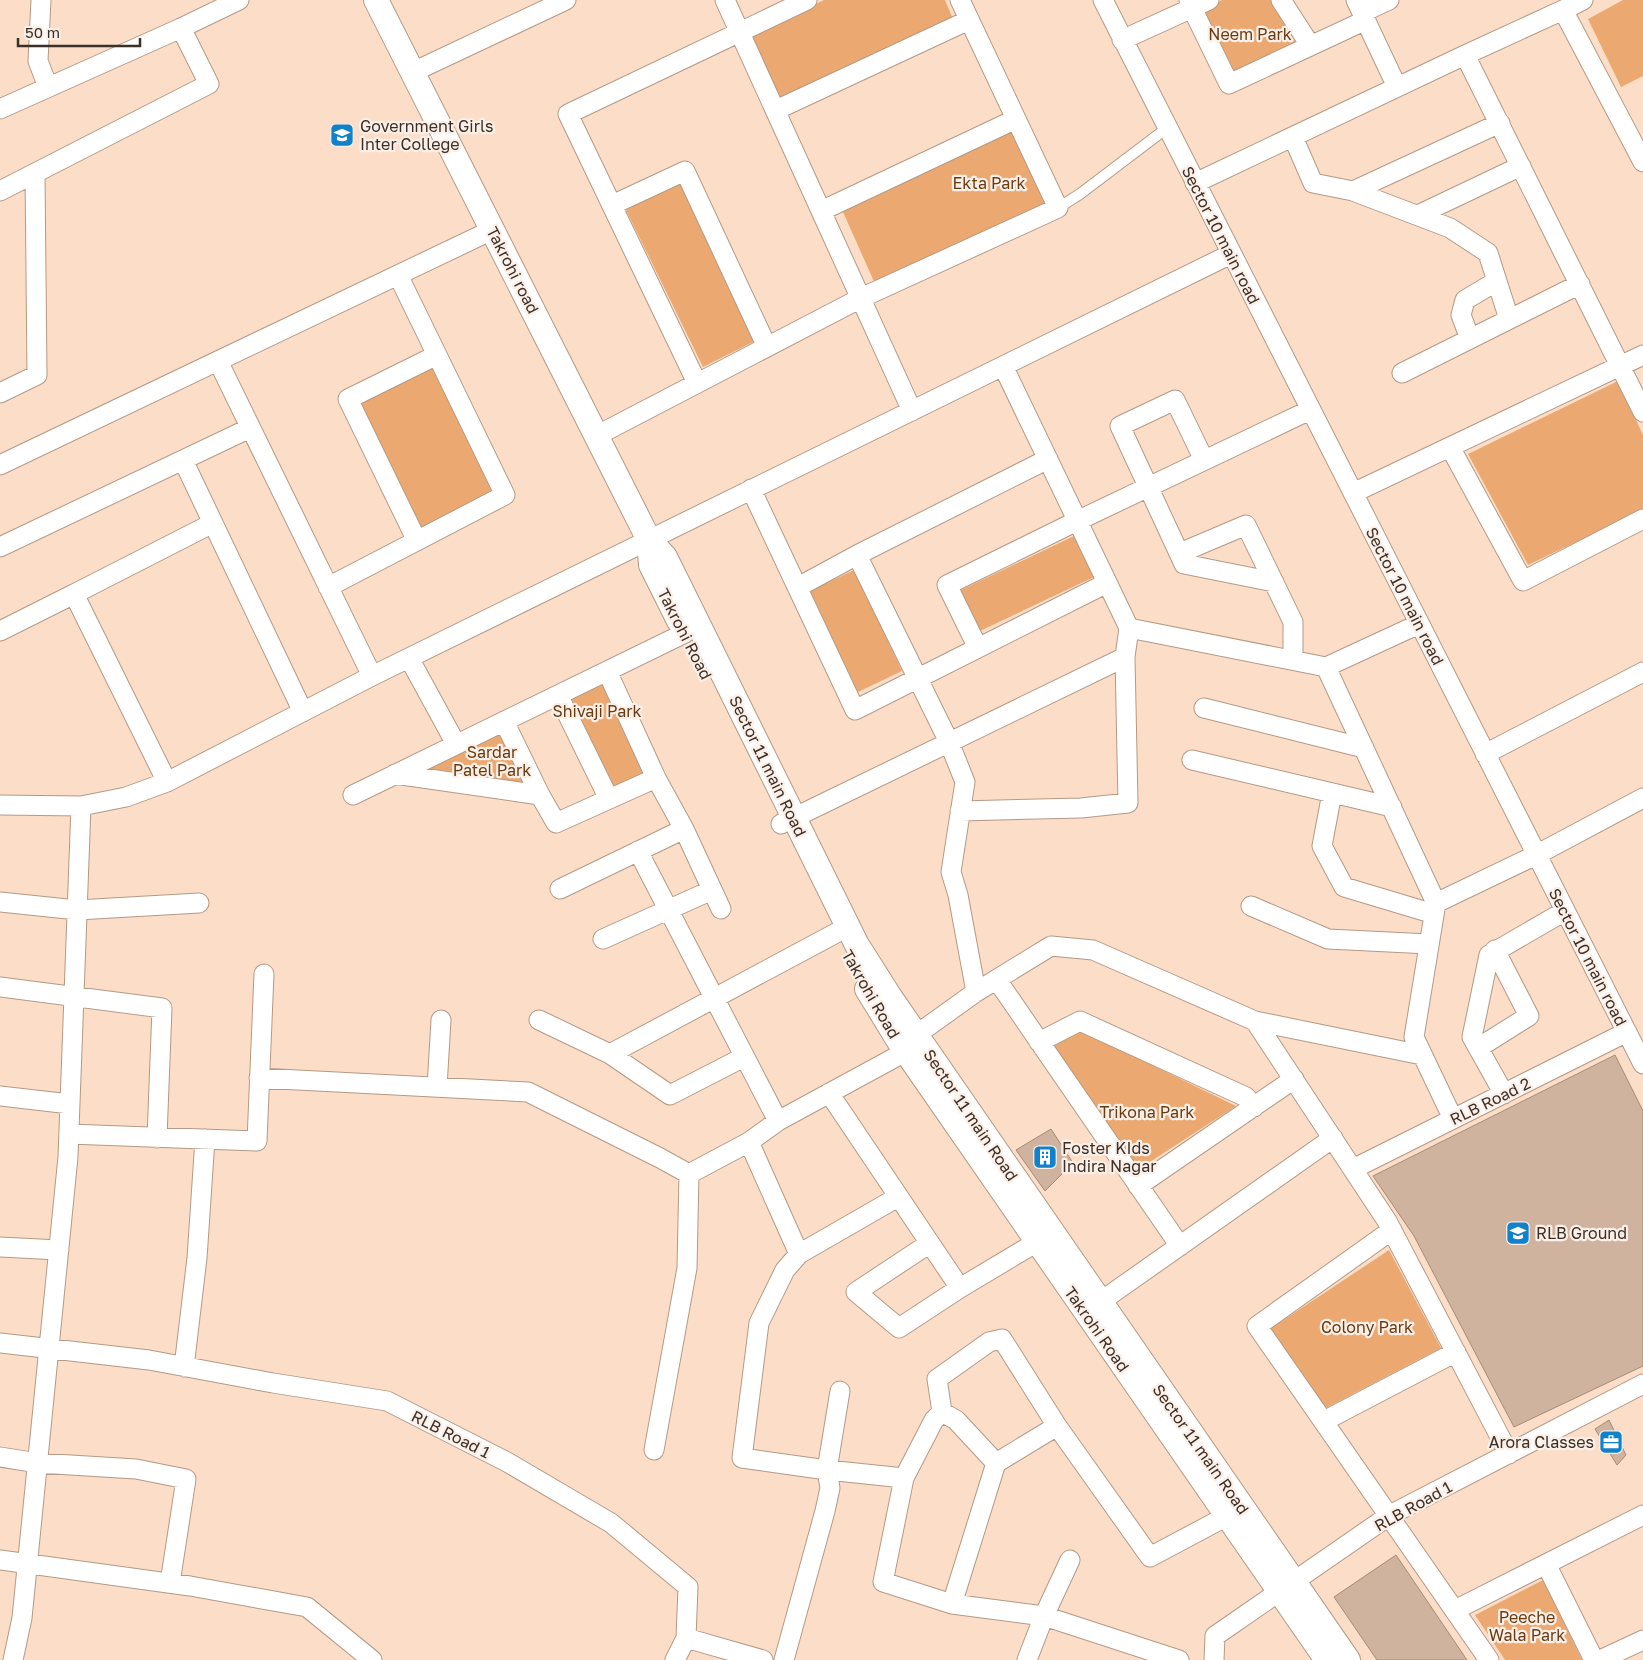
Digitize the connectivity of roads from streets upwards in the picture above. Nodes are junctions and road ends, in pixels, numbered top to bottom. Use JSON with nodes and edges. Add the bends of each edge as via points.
{"nodes":[{"id":1,"x":40,"y":0,"type":"edge"},
{"id":2,"x":238,"y":0,"type":"edge"},
{"id":3,"x":376,"y":0,"type":"edge"},
{"id":4,"x":566,"y":0,"type":"edge"},
{"id":5,"x":725,"y":0,"type":"edge"},
{"id":6,"x":807,"y":0,"type":"edge"},
{"id":7,"x":960,"y":0,"type":"edge"},
{"id":8,"x":1103,"y":0,"type":"edge"},
{"id":9,"x":1281,"y":0,"type":"edge"},
{"id":10,"x":1389,"y":0,"type":"edge"},
{"id":11,"x":1583,"y":0,"type":"edge"},
{"id":12,"x":1197,"y":3,"type":"edge"},
{"id":13,"x":1563,"y":10,"type":"junction"},
{"id":14,"x":1362,"y":11,"type":"edge"},
{"id":15,"x":969,"y":20,"type":"junction"},
{"id":16,"x":181,"y":28,"type":"junction"},
{"id":17,"x":740,"y":32,"type":"junction"},
{"id":18,"x":1122,"y":40,"type":"junction"},
{"id":19,"x":1310,"y":45,"type":"junction"},
{"id":20,"x":1465,"y":55,"type":"junction"},
{"id":21,"x":413,"y":72,"type":"junction"},
{"id":22,"x":48,"y":87,"type":"junction"},
{"id":23,"x":1397,"y":87,"type":"junction"},
{"id":24,"x":0,"y":109,"type":"edge"},
{"id":25,"x":776,"y":110,"type":"junction"},
{"id":26,"x":1016,"y":119,"type":"junction"},
{"id":27,"x":1500,"y":123,"type":"junction"},
{"id":28,"x":1292,"y":137,"type":"junction"},
{"id":29,"x":1643,"y":162,"type":"edge"},
{"id":30,"x":1521,"y":166,"type":"junction"},
{"id":31,"x":35,"y":174,"type":"junction"},
{"id":32,"x":1195,"y":184,"type":"junction"},
{"id":33,"x":0,"y":191,"type":"edge"},
{"id":34,"x":1353,"y":191,"type":"junction"},
{"id":35,"x":612,"y":205,"type":"junction"},
{"id":36,"x":821,"y":210,"type":"junction"},
{"id":37,"x":1418,"y":216,"type":"junction"},
{"id":38,"x":492,"y":230,"type":"junction"},
{"id":39,"x":1231,"y":254,"type":"junction"},
{"id":40,"x":398,"y":275,"type":"junction"},
{"id":41,"x":1497,"y":281,"type":"junction"},
{"id":42,"x":1580,"y":284,"type":"junction"},
{"id":43,"x":861,"y":298,"type":"junction"},
{"id":44,"x":1509,"y":320,"type":"junction"},
{"id":45,"x":1470,"y":339,"type":"junction"},
{"id":46,"x":767,"y":347,"type":"junction"},
{"id":47,"x":437,"y":355,"type":"junction"},
{"id":48,"x":1643,"y":355,"type":"edge"},
{"id":49,"x":218,"y":361,"type":"junction"},
{"id":50,"x":1003,"y":366,"type":"junction"},
{"id":51,"x":1621,"y":366,"type":"junction"},
{"id":52,"x":1402,"y":373,"type":"dead end"},
{"id":53,"x":696,"y":383,"type":"junction"},
{"id":54,"x":0,"y":393,"type":"edge"},
{"id":55,"x":912,"y":410,"type":"junction"},
{"id":56,"x":1310,"y":410,"type":"junction"},
{"id":57,"x":1643,"y":412,"type":"edge"},
{"id":58,"x":250,"y":428,"type":"junction"},
{"id":59,"x":596,"y":436,"type":"junction"},
{"id":60,"x":1450,"y":447,"type":"junction"},
{"id":61,"x":1048,"y":459,"type":"junction"},
{"id":62,"x":183,"y":460,"type":"junction"},
{"id":63,"x":1204,"y":460,"type":"junction"},
{"id":64,"x":0,"y":465,"type":"edge"},
{"id":65,"x":1148,"y":487,"type":"junction"},
{"id":66,"x":751,"y":489,"type":"junction"},
{"id":67,"x":1352,"y":494,"type":"junction"},
{"id":68,"x":1643,"y":519,"type":"edge"},
{"id":69,"x":1077,"y":520,"type":"junction"},
{"id":70,"x":213,"y":523,"type":"junction"},
{"id":71,"x":649,"y":540,"type":"junction"},
{"id":72,"x":417,"y":541,"type":"junction"},
{"id":73,"x":0,"y":547,"type":"edge"},
{"id":74,"x":1180,"y":554,"type":"junction"},
{"id":75,"x":857,"y":555,"type":"junction"},
{"id":76,"x":1274,"y":582,"type":"junction"},
{"id":77,"x":1107,"y":583,"type":"junction"},
{"id":78,"x":328,"y":587,"type":"junction"},
{"id":79,"x":798,"y":587,"type":"junction"},
{"id":80,"x":74,"y":594,"type":"junction"},
{"id":81,"x":1418,"y":624,"type":"junction"},
{"id":82,"x":1129,"y":628,"type":"junction"},
{"id":83,"x":0,"y":631,"type":"edge"},
{"id":84,"x":684,"y":633,"type":"junction"},
{"id":85,"x":978,"y":648,"type":"junction"},
{"id":86,"x":1125,"y":657,"type":"junction"},
{"id":87,"x":410,"y":658,"type":"junction"},
{"id":88,"x":1293,"y":660,"type":"junction"},
{"id":89,"x":1326,"y":666,"type":"junction"},
{"id":90,"x":607,"y":671,"type":"junction"},
{"id":91,"x":1643,"y":672,"type":"edge"},
{"id":92,"x":372,"y":676,"type":"junction"},
{"id":93,"x":917,"y":678,"type":"junction"},
{"id":94,"x":558,"y":695,"type":"junction"},
{"id":95,"x":1204,"y":708,"type":"dead end"},
{"id":96,"x":303,"y":712,"type":"junction"},
{"id":97,"x":504,"y":721,"type":"junction"},
{"id":98,"x":949,"y":742,"type":"junction"},
{"id":99,"x":456,"y":744,"type":"junction"},
{"id":100,"x":1364,"y":748,"type":"junction"},
{"id":101,"x":1485,"y":754,"type":"junction"},
{"id":102,"x":1192,"y":760,"type":"dead end"},
{"id":103,"x":395,"y":774,"type":"junction"},
{"id":104,"x":656,"y":778,"type":"junction"},
{"id":105,"x":167,"y":782,"type":"junction"},
{"id":106,"x":1332,"y":793,"type":"junction"},
{"id":107,"x":353,"y":795,"type":"dead end"},
{"id":108,"x":540,"y":795,"type":"junction"},
{"id":109,"x":1643,"y":798,"type":"edge"},
{"id":110,"x":609,"y":799,"type":"junction"},
{"id":111,"x":0,"y":805,"type":"edge"},
{"id":112,"x":81,"y":806,"type":"junction"},
{"id":113,"x":1392,"y":807,"type":"junction"},
{"id":114,"x":960,"y":811,"type":"junction"},
{"id":115,"x":787,"y":820,"type":"junction"},
{"id":116,"x":684,"y":829,"type":"junction"},
{"id":117,"x":638,"y":851,"type":"junction"},
{"id":118,"x":1536,"y":855,"type":"junction"},
{"id":119,"x":560,"y":889,"type":"dead end"},
{"id":120,"x":712,"y":890,"type":"junction"},
{"id":121,"x":0,"y":902,"type":"edge"},
{"id":122,"x":199,"y":903,"type":"dead end"},
{"id":123,"x":1251,"y":906,"type":"dead end"},
{"id":124,"x":1435,"y":908,"type":"junction"},
{"id":125,"x":721,"y":909,"type":"dead end"},
{"id":126,"x":77,"y":910,"type":"junction"},
{"id":127,"x":668,"y":910,"type":"junction"},
{"id":128,"x":1565,"y":911,"type":"junction"},
{"id":129,"x":836,"y":933,"type":"junction"},
{"id":130,"x":603,"y":939,"type":"dead end"},
{"id":131,"x":1430,"y":944,"type":"junction"},
{"id":132,"x":1495,"y":950,"type":"junction"},
{"id":133,"x":264,"y":974,"type":"dead end"},
{"id":134,"x":997,"y":980,"type":"junction"},
{"id":135,"x":0,"y":987,"type":"edge"},
{"id":136,"x":976,"y":992,"type":"junction"},
{"id":137,"x":74,"y":997,"type":"junction"},
{"id":138,"x":715,"y":999,"type":"junction"},
{"id":139,"x":441,"y":1020,"type":"dead end"},
{"id":140,"x":539,"y":1020,"type":"dead end"},
{"id":141,"x":1255,"y":1022,"type":"junction"},
{"id":142,"x":1627,"y":1032,"type":"junction"},
{"id":143,"x":1039,"y":1042,"type":"junction"},
{"id":144,"x":911,"y":1043,"type":"junction"},
{"id":145,"x":1478,"y":1048,"type":"junction"},
{"id":146,"x":610,"y":1054,"type":"junction"},
{"id":147,"x":1422,"y":1055,"type":"junction"},
{"id":148,"x":744,"y":1057,"type":"junction"},
{"id":149,"x":1643,"y":1064,"type":"edge"},
{"id":150,"x":259,"y":1078,"type":"junction"},
{"id":151,"x":1294,"y":1079,"type":"junction"},
{"id":152,"x":437,"y":1087,"type":"junction"},
{"id":153,"x":829,"y":1093,"type":"junction"},
{"id":154,"x":1504,"y":1094,"type":"junction"},
{"id":155,"x":0,"y":1096,"type":"edge"},
{"id":156,"x":70,"y":1104,"type":"junction"},
{"id":157,"x":1254,"y":1107,"type":"junction"},
{"id":158,"x":1453,"y":1119,"type":"junction"},
{"id":159,"x":778,"y":1122,"type":"junction"},
{"id":160,"x":69,"y":1134,"type":"junction"},
{"id":161,"x":157,"y":1138,"type":"junction"},
{"id":162,"x":1333,"y":1138,"type":"junction"},
{"id":163,"x":205,"y":1139,"type":"junction"},
{"id":164,"x":749,"y":1142,"type":"junction"},
{"id":165,"x":1353,"y":1169,"type":"junction"},
{"id":166,"x":689,"y":1174,"type":"junction"},
{"id":167,"x":1138,"y":1186,"type":"junction"},
{"id":168,"x":898,"y":1197,"type":"junction"},
{"id":169,"x":1392,"y":1230,"type":"junction"},
{"id":170,"x":1037,"y":1242,"type":"junction"},
{"id":171,"x":930,"y":1244,"type":"junction"},
{"id":172,"x":1180,"y":1246,"type":"junction"},
{"id":173,"x":0,"y":1247,"type":"edge"},
{"id":174,"x":59,"y":1250,"type":"junction"},
{"id":175,"x":799,"y":1254,"type":"junction"},
{"id":176,"x":960,"y":1288,"type":"junction"},
{"id":177,"x":1093,"y":1307,"type":"junction"},
{"id":178,"x":0,"y":1343,"type":"edge"},
{"id":179,"x":49,"y":1348,"type":"junction"},
{"id":180,"x":1456,"y":1352,"type":"junction"},
{"id":181,"x":184,"y":1367,"type":"junction"},
{"id":182,"x":1643,"y":1384,"type":"edge"},
{"id":183,"x":840,"y":1391,"type":"dead end"},
{"id":184,"x":942,"y":1412,"type":"junction"},
{"id":185,"x":1324,"y":1421,"type":"junction"},
{"id":186,"x":1057,"y":1426,"type":"junction"},
{"id":187,"x":654,"y":1450,"type":"dead end"},
{"id":188,"x":1509,"y":1454,"type":"junction"},
{"id":189,"x":0,"y":1457,"type":"edge"},
{"id":190,"x":996,"y":1462,"type":"junction"},
{"id":191,"x":38,"y":1463,"type":"junction"},
{"id":192,"x":827,"y":1470,"type":"junction"},
{"id":193,"x":904,"y":1478,"type":"junction"},
{"id":194,"x":1390,"y":1515,"type":"junction"},
{"id":195,"x":1643,"y":1515,"type":"edge"},
{"id":196,"x":1227,"y":1516,"type":"junction"},
{"id":197,"x":0,"y":1560,"type":"edge"},
{"id":198,"x":1070,"y":1560,"type":"dead end"},
{"id":199,"x":27,"y":1564,"type":"junction"},
{"id":200,"x":1546,"y":1564,"type":"junction"},
{"id":201,"x":170,"y":1583,"type":"junction"},
{"id":202,"x":1287,"y":1587,"type":"junction"},
{"id":203,"x":952,"y":1604,"type":"junction"},
{"id":204,"x":1455,"y":1610,"type":"junction"},
{"id":205,"x":1044,"y":1616,"type":"junction"},
{"id":206,"x":686,"y":1638,"type":"junction"},
{"id":207,"x":1643,"y":1640,"type":"edge"},
{"id":208,"x":727,"y":1655,"type":"edge"},
{"id":209,"x":13,"y":1660,"type":"edge"},
{"id":210,"x":372,"y":1660,"type":"edge"},
{"id":211,"x":675,"y":1660,"type":"edge"},
{"id":212,"x":763,"y":1660,"type":"edge"},
{"id":213,"x":784,"y":1660,"type":"edge"},
{"id":214,"x":1027,"y":1660,"type":"edge"},
{"id":215,"x":1179,"y":1660,"type":"edge"},
{"id":216,"x":1214,"y":1660,"type":"edge"},
{"id":217,"x":1327,"y":1660,"type":"edge"},
{"id":218,"x":1348,"y":1660,"type":"edge"},
{"id":219,"x":1489,"y":1660,"type":"edge"},
{"id":220,"x":1594,"y":1660,"type":"edge"},
{"id":221,"x":1600,"y":1660,"type":"edge"}],
"edges":[{"from":1,"to":22,"type":"street","via":[[38,61]]},
{"from":2,"to":16,"type":"street"},
{"from":3,"to":21,"type":"street","name":"Takrohi road"},
{"from":4,"to":21,"type":"street"},
{"from":5,"to":17,"type":"street"},
{"from":6,"to":17,"type":"street"},
{"from":7,"to":15,"type":"street"},
{"from":8,"to":18,"type":"street","name":"Sector 10 main road"},
{"from":9,"to":19,"type":"street"},
{"from":10,"to":14,"type":"street"},
{"from":11,"to":13,"type":"street"},
{"from":12,"to":18,"type":"street"},
{"from":12,"to":19,"type":"street","via":[[1229,84]]},
{"from":13,"to":20,"type":"street"},
{"from":13,"to":29,"type":"street"},
{"from":14,"to":19,"type":"street"},
{"from":14,"to":23,"type":"street"},
{"from":15,"to":25,"type":"street"},
{"from":15,"to":26,"type":"street"},
{"from":16,"to":22,"type":"street"},
{"from":16,"to":31,"type":"street","via":[[209,84]]},
{"from":17,"to":25,"type":"street"},
{"from":17,"to":35,"type":"street","via":[[568,114]]},
{"from":18,"to":32,"type":"street","name":"Sector 10 main road"},
{"from":20,"to":23,"type":"street"},
{"from":20,"to":27,"type":"street"},
{"from":21,"to":38,"type":"street","name":"Takrohi road"},
{"from":22,"to":24,"type":"street"},
{"from":23,"to":28,"type":"street"},
{"from":25,"to":36,"type":"street"},
{"from":26,"to":36,"type":"street"},
{"from":26,"to":43,"type":"street","via":[[1058,208]]},
{"from":27,"to":30,"type":"street"},
{"from":27,"to":34,"type":"street"},
{"from":28,"to":32,"type":"street"},
{"from":28,"to":34,"type":"street","via":[[1313,183]]},
{"from":30,"to":37,"type":"street"},
{"from":30,"to":42,"type":"street"},
{"from":31,"to":33,"type":"street"},
{"from":31,"to":54,"type":"street","via":[[37,375]]},
{"from":32,"to":39,"type":"street","name":"Sector 10 main road"},
{"from":34,"to":37,"type":"street"},
{"from":35,"to":46,"type":"street","via":[[685,171]]},
{"from":35,"to":53,"type":"street"},
{"from":36,"to":43,"type":"street"},
{"from":37,"to":41,"type":"street","via":[[1450,228],[1488,253]]},
{"from":38,"to":40,"type":"street"},
{"from":38,"to":59,"type":"street","name":"Takrohi road"},
{"from":39,"to":50,"type":"street"},
{"from":39,"to":56,"type":"street","name":"Sector 10 main road"},
{"from":40,"to":47,"type":"street"},
{"from":40,"to":49,"type":"street"},
{"from":41,"to":44,"type":"street"},
{"from":41,"to":45,"type":"street","via":[[1465,300],[1461,315]]},
{"from":42,"to":44,"type":"street"},
{"from":42,"to":51,"type":"street"},
{"from":43,"to":46,"type":"street"},
{"from":43,"to":55,"type":"street"},
{"from":44,"to":45,"type":"street"},
{"from":45,"to":52,"type":"street"},
{"from":46,"to":53,"type":"street"},
{"from":47,"to":72,"type":"street","via":[[506,496]]},
{"from":47,"to":72,"type":"street","via":[[348,399]]},
{"from":48,"to":51,"type":"street"},
{"from":49,"to":58,"type":"street"},
{"from":49,"to":64,"type":"street"},
{"from":50,"to":55,"type":"street"},
{"from":50,"to":61,"type":"street"},
{"from":51,"to":57,"type":"street"},
{"from":51,"to":60,"type":"street"},
{"from":53,"to":59,"type":"street"},
{"from":55,"to":66,"type":"street"},
{"from":56,"to":63,"type":"street"},
{"from":56,"to":67,"type":"street","name":"Sector 10 main road"},
{"from":58,"to":62,"type":"street"},
{"from":58,"to":78,"type":"street"},
{"from":59,"to":71,"type":"street","name":"Takrohi road"},
{"from":60,"to":67,"type":"street"},
{"from":60,"to":68,"type":"street","via":[[1522,581]]},
{"from":61,"to":69,"type":"street"},
{"from":61,"to":75,"type":"street"},
{"from":62,"to":70,"type":"street"},
{"from":62,"to":73,"type":"street"},
{"from":63,"to":65,"type":"street"},
{"from":63,"to":65,"type":"street","via":[[1176,400],[1120,426]]},
{"from":65,"to":69,"type":"street"},
{"from":65,"to":74,"type":"street"},
{"from":66,"to":71,"type":"street"},
{"from":66,"to":79,"type":"street"},
{"from":67,"to":81,"type":"street","name":"Sector 10 main road"},
{"from":69,"to":77,"type":"street"},
{"from":69,"to":85,"type":"street","via":[[947,585]]},
{"from":70,"to":80,"type":"street"},
{"from":70,"to":96,"type":"street"},
{"from":71,"to":84,"type":"street","name":"Takrohi Road","via":[[651,565]]},
{"from":71,"to":87,"type":"street"},
{"from":71,"to":115,"type":"street","name":"Sector 11 main Road","via":[[665,556]]},
{"from":72,"to":78,"type":"street"},
{"from":74,"to":76,"type":"street","via":[[1184,564]]},
{"from":74,"to":76,"type":"street","via":[[1246,525]]},
{"from":75,"to":79,"type":"street"},
{"from":75,"to":93,"type":"street"},
{"from":76,"to":88,"type":"street","via":[[1293,622]]},
{"from":77,"to":82,"type":"street"},
{"from":77,"to":85,"type":"street"},
{"from":78,"to":92,"type":"street"},
{"from":79,"to":93,"type":"street","via":[[855,710]]},
{"from":80,"to":83,"type":"street"},
{"from":80,"to":105,"type":"street"},
{"from":81,"to":89,"type":"street"},
{"from":81,"to":101,"type":"street","name":"Sector 10 main road"},
{"from":82,"to":86,"type":"street"},
{"from":82,"to":88,"type":"street"},
{"from":84,"to":90,"type":"street"},
{"from":84,"to":115,"type":"street","name":"Takrohi Road"},
{"from":85,"to":93,"type":"street"},
{"from":86,"to":98,"type":"street"},
{"from":86,"to":114,"type":"street","via":[[1128,803],[1081,808]]},
{"from":87,"to":92,"type":"street"},
{"from":87,"to":99,"type":"street"},
{"from":88,"to":89,"type":"street"},
{"from":89,"to":100,"type":"street"},
{"from":90,"to":94,"type":"street"},
{"from":90,"to":104,"type":"street"},
{"from":91,"to":101,"type":"street"},
{"from":92,"to":96,"type":"street"},
{"from":93,"to":98,"type":"street"},
{"from":94,"to":97,"type":"street"},
{"from":94,"to":110,"type":"street"},
{"from":95,"to":100,"type":"street"},
{"from":96,"to":105,"type":"street"},
{"from":97,"to":99,"type":"street"},
{"from":97,"to":108,"type":"street"},
{"from":98,"to":114,"type":"street","via":[[965,782]]},
{"from":98,"to":115,"type":"street"},
{"from":99,"to":103,"type":"street"},
{"from":100,"to":113,"type":"street"},
{"from":101,"to":118,"type":"street","name":"Sector 10 main road"},
{"from":102,"to":106,"type":"street"},
{"from":103,"to":107,"type":"street"},
{"from":103,"to":108,"type":"street"},
{"from":104,"to":110,"type":"street"},
{"from":104,"to":116,"type":"street"},
{"from":105,"to":112,"type":"street","via":[[126,797]]},
{"from":106,"to":113,"type":"street"},
{"from":106,"to":124,"type":"street","via":[[1322,846],[1344,887]]},
{"from":108,"to":110,"type":"street","via":[[556,823]]},
{"from":109,"to":118,"type":"street"},
{"from":111,"to":112,"type":"street"},
{"from":112,"to":126,"type":"street"},
{"from":113,"to":124,"type":"street"},
{"from":114,"to":136,"type":"street","via":[[951,872]]},
{"from":115,"to":129,"type":"street","name":"Takrohi Road"},
{"from":115,"to":144,"type":"street","name":"Sector 11 main Road"},
{"from":116,"to":117,"type":"street"},
{"from":116,"to":120,"type":"street"},
{"from":117,"to":119,"type":"street"},
{"from":117,"to":127,"type":"street"},
{"from":118,"to":124,"type":"street"},
{"from":118,"to":128,"type":"street","name":"Sector 10 main road"},
{"from":120,"to":125,"type":"street"},
{"from":120,"to":127,"type":"street"},
{"from":121,"to":126,"type":"street"},
{"from":122,"to":126,"type":"street"},
{"from":123,"to":131,"type":"street","via":[[1328,938]]},
{"from":124,"to":131,"type":"street"},
{"from":126,"to":137,"type":"street"},
{"from":127,"to":130,"type":"street"},
{"from":127,"to":138,"type":"street"},
{"from":128,"to":132,"type":"street"},
{"from":128,"to":142,"type":"street","name":"Sector 10 main road"},
{"from":129,"to":138,"type":"street"},
{"from":129,"to":144,"type":"street","name":"Takrohi Road","via":[[850,962]]},
{"from":131,"to":147,"type":"street","via":[[1414,1037]]},
{"from":132,"to":145,"type":"street","via":[[1489,955],[1472,1037]]},
{"from":132,"to":145,"type":"street","via":[[1529,1016]]},
{"from":133,"to":150,"type":"street"},
{"from":134,"to":136,"type":"street"},
{"from":134,"to":141,"type":"street","via":[[1051,946],[1094,950]]},
{"from":134,"to":143,"type":"street"},
{"from":135,"to":137,"type":"street"},
{"from":136,"to":144,"type":"street"},
{"from":137,"to":156,"type":"street"},
{"from":137,"to":161,"type":"street","via":[[162,1008]]},
{"from":138,"to":146,"type":"street"},
{"from":138,"to":148,"type":"street"},
{"from":139,"to":152,"type":"street"},
{"from":140,"to":146,"type":"street"},
{"from":141,"to":147,"type":"street"},
{"from":141,"to":151,"type":"street"},
{"from":142,"to":149,"type":"street","name":"Sector 10 main road"},
{"from":142,"to":154,"type":"street","name":"RLB Road 2"},
{"from":143,"to":157,"type":"street","via":[[1080,1021],[1246,1097]]},
{"from":143,"to":167,"type":"street"},
{"from":144,"to":153,"type":"street"},
{"from":144,"to":170,"type":"street","name":"Takrohi Road"},
{"from":144,"to":177,"type":"street","name":"Sector 11 main Road"},
{"from":145,"to":154,"type":"street"},
{"from":146,"to":148,"type":"street","via":[[670,1095]]},
{"from":147,"to":158,"type":"street"},
{"from":148,"to":159,"type":"street"},
{"from":150,"to":152,"type":"street"},
{"from":150,"to":163,"type":"street","via":[[257,1141]]},
{"from":151,"to":157,"type":"street"},
{"from":151,"to":162,"type":"street"},
{"from":152,"to":166,"type":"street","via":[[528,1092]]},
{"from":153,"to":159,"type":"street"},
{"from":153,"to":168,"type":"street"},
{"from":154,"to":158,"type":"street","name":"RLB Road 2"},
{"from":155,"to":156,"type":"street"},
{"from":156,"to":160,"type":"street"},
{"from":157,"to":167,"type":"street"},
{"from":158,"to":165,"type":"street","name":"RLB Road 2"},
{"from":159,"to":164,"type":"street"},
{"from":160,"to":161,"type":"street"},
{"from":160,"to":174,"type":"street"},
{"from":161,"to":163,"type":"street"},
{"from":162,"to":165,"type":"street"},
{"from":162,"to":172,"type":"street"},
{"from":163,"to":181,"type":"street","via":[[197,1258]]},
{"from":164,"to":166,"type":"street"},
{"from":164,"to":175,"type":"street"},
{"from":165,"to":169,"type":"street"},
{"from":166,"to":187,"type":"street","via":[[687,1268]]},
{"from":167,"to":172,"type":"street"},
{"from":168,"to":171,"type":"street"},
{"from":168,"to":175,"type":"street"},
{"from":169,"to":180,"type":"street"},
{"from":169,"to":185,"type":"street","via":[[1257,1326]]},
{"from":170,"to":176,"type":"street"},
{"from":170,"to":177,"type":"street","name":"Takrohi Road"},
{"from":171,"to":176,"type":"street"},
{"from":171,"to":176,"type":"street","via":[[856,1292],[899,1328]]},
{"from":172,"to":177,"type":"street"},
{"from":173,"to":174,"type":"street"},
{"from":174,"to":179,"type":"street"},
{"from":175,"to":192,"type":"street","via":[[785,1270],[759,1323],[742,1458]]},
{"from":177,"to":196,"type":"street","name":"Takrohi Road"},
{"from":177,"to":202,"type":"street","name":"Sector 11 main Road"},
{"from":178,"to":179,"type":"street","name":"RLB Road 1"},
{"from":179,"to":181,"type":"street","name":"RLB Road 1"},
{"from":179,"to":191,"type":"street"},
{"from":180,"to":185,"type":"street"},
{"from":180,"to":188,"type":"street"},
{"from":181,"to":206,"type":"street","name":"RLB Road 1","via":[[387,1402],[507,1462],[610,1523],[688,1587]]},
{"from":182,"to":188,"type":"street","name":"RLB Road 1"},
{"from":183,"to":192,"type":"street"},
{"from":184,"to":186,"type":"street","via":[[937,1379],[989,1342],[1002,1339]]},
{"from":184,"to":190,"type":"street","via":[[956,1420]]},
{"from":184,"to":193,"type":"street","via":[[934,1420]]},
{"from":185,"to":194,"type":"street"},
{"from":186,"to":190,"type":"street"},
{"from":186,"to":196,"type":"street","via":[[1150,1557]]},
{"from":188,"to":194,"type":"street","name":"RLB Road 1"},
{"from":189,"to":191,"type":"street"},
{"from":190,"to":203,"type":"street"},
{"from":191,"to":199,"type":"street"},
{"from":191,"to":201,"type":"street","via":[[136,1469],[186,1479]]},
{"from":192,"to":193,"type":"street"},
{"from":192,"to":213,"type":"street","via":[[830,1488],[825,1511]]},
{"from":193,"to":203,"type":"street","via":[[883,1582]]},
{"from":194,"to":202,"type":"street","name":"RLB Road 1"},
{"from":194,"to":204,"type":"street"},
{"from":195,"to":200,"type":"street"},
{"from":196,"to":202,"type":"street","name":"Takrohi Road"},
{"from":197,"to":199,"type":"street"},
{"from":198,"to":205,"type":"street"},
{"from":199,"to":201,"type":"street"},
{"from":199,"to":209,"type":"street","via":[[22,1618]]},
{"from":200,"to":204,"type":"street"},
{"from":200,"to":220,"type":"street"},
{"from":201,"to":210,"type":"street","via":[[306,1607]]},
{"from":202,"to":216,"type":"street","name":"RLB Road 1","via":[[1216,1636]]},
{"from":202,"to":217,"type":"street","name":"Takrohi Road"},
{"from":202,"to":218,"type":"street","name":"Sector 11 main Road"},
{"from":203,"to":205,"type":"street"},
{"from":204,"to":219,"type":"street"},
{"from":205,"to":214,"type":"street"},
{"from":205,"to":215,"type":"street"},
{"from":206,"to":208,"type":"street"},
{"from":206,"to":211,"type":"street"},
{"from":207,"to":221,"type":"street"},
{"from":208,"to":212,"type":"street"}]}
